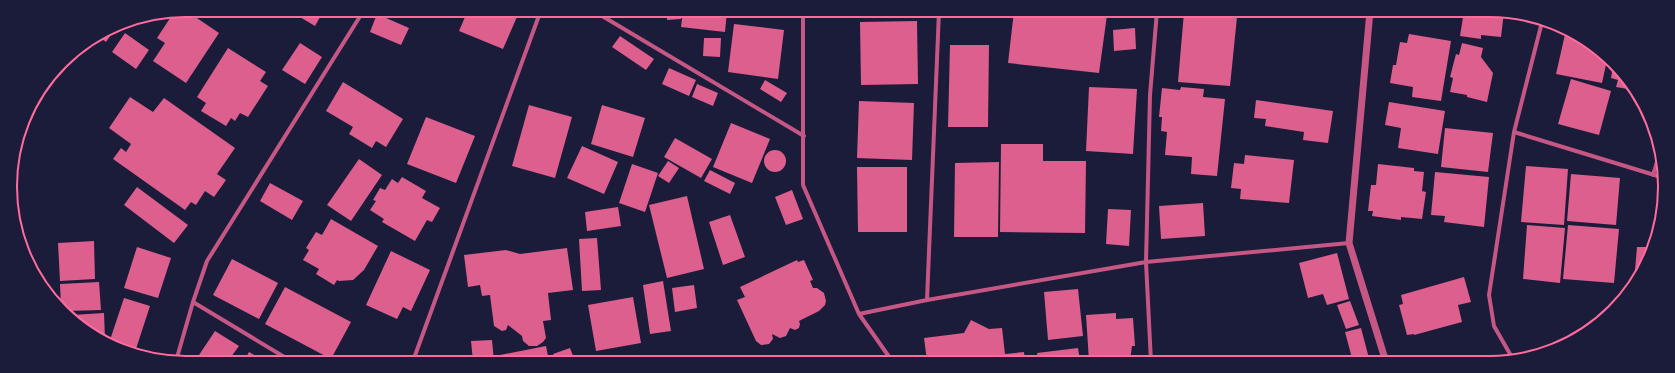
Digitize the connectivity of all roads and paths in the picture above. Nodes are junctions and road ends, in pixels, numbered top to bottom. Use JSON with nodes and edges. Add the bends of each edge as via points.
{"nodes":[{"id":1,"x":360,"y":17,"type":"edge"},
{"id":2,"x":538,"y":17,"type":"edge"},
{"id":3,"x":604,"y":17,"type":"edge"},
{"id":4,"x":803,"y":17,"type":"edge"},
{"id":5,"x":939,"y":17,"type":"edge"},
{"id":6,"x":1156,"y":17,"type":"edge"},
{"id":7,"x":1369,"y":17,"type":"edge"},
{"id":8,"x":1541,"y":25,"type":"edge"},
{"id":9,"x":1514,"y":132,"type":"junction"},
{"id":10,"x":804,"y":136,"type":"junction"},
{"id":11,"x":1657,"y":163,"type":"edge"},
{"id":12,"x":1654,"y":174,"type":"junction"},
{"id":13,"x":1658,"y":176,"type":"edge"},
{"id":14,"x":1349,"y":243,"type":"junction"},
{"id":15,"x":1146,"y":262,"type":"junction"},
{"id":16,"x":927,"y":300,"type":"junction"},
{"id":17,"x":193,"y":302,"type":"junction"},
{"id":18,"x":859,"y":314,"type":"junction"},
{"id":19,"x":1511,"y":355,"type":"edge"},
{"id":20,"x":178,"y":356,"type":"edge"},
{"id":21,"x":281,"y":356,"type":"edge"},
{"id":22,"x":415,"y":356,"type":"edge"},
{"id":23,"x":888,"y":356,"type":"edge"},
{"id":24,"x":1151,"y":356,"type":"edge"},
{"id":25,"x":1384,"y":356,"type":"edge"}],
"edges":[{"from":1,"to":17,"type":"street","via":[[207,262]]},
{"from":2,"to":22,"type":"street"},
{"from":3,"to":10,"type":"street"},
{"from":4,"to":10,"type":"street"},
{"from":5,"to":16,"type":"street"},
{"from":6,"to":15,"type":"street","via":[[1150,95]]},
{"from":7,"to":14,"type":"street"},
{"from":8,"to":9,"type":"street"},
{"from":9,"to":12,"type":"street"},
{"from":9,"to":19,"type":"street","via":[[1489,295],[1494,326]]},
{"from":10,"to":18,"type":"street","via":[[803,185]]},
{"from":11,"to":12,"type":"street"},
{"from":12,"to":13,"type":"street"},
{"from":14,"to":15,"type":"street"},
{"from":14,"to":25,"type":"street"},
{"from":15,"to":16,"type":"street"},
{"from":15,"to":24,"type":"street"},
{"from":16,"to":18,"type":"street"},
{"from":17,"to":20,"type":"street"},
{"from":17,"to":21,"type":"street"},
{"from":18,"to":23,"type":"street"}]}
